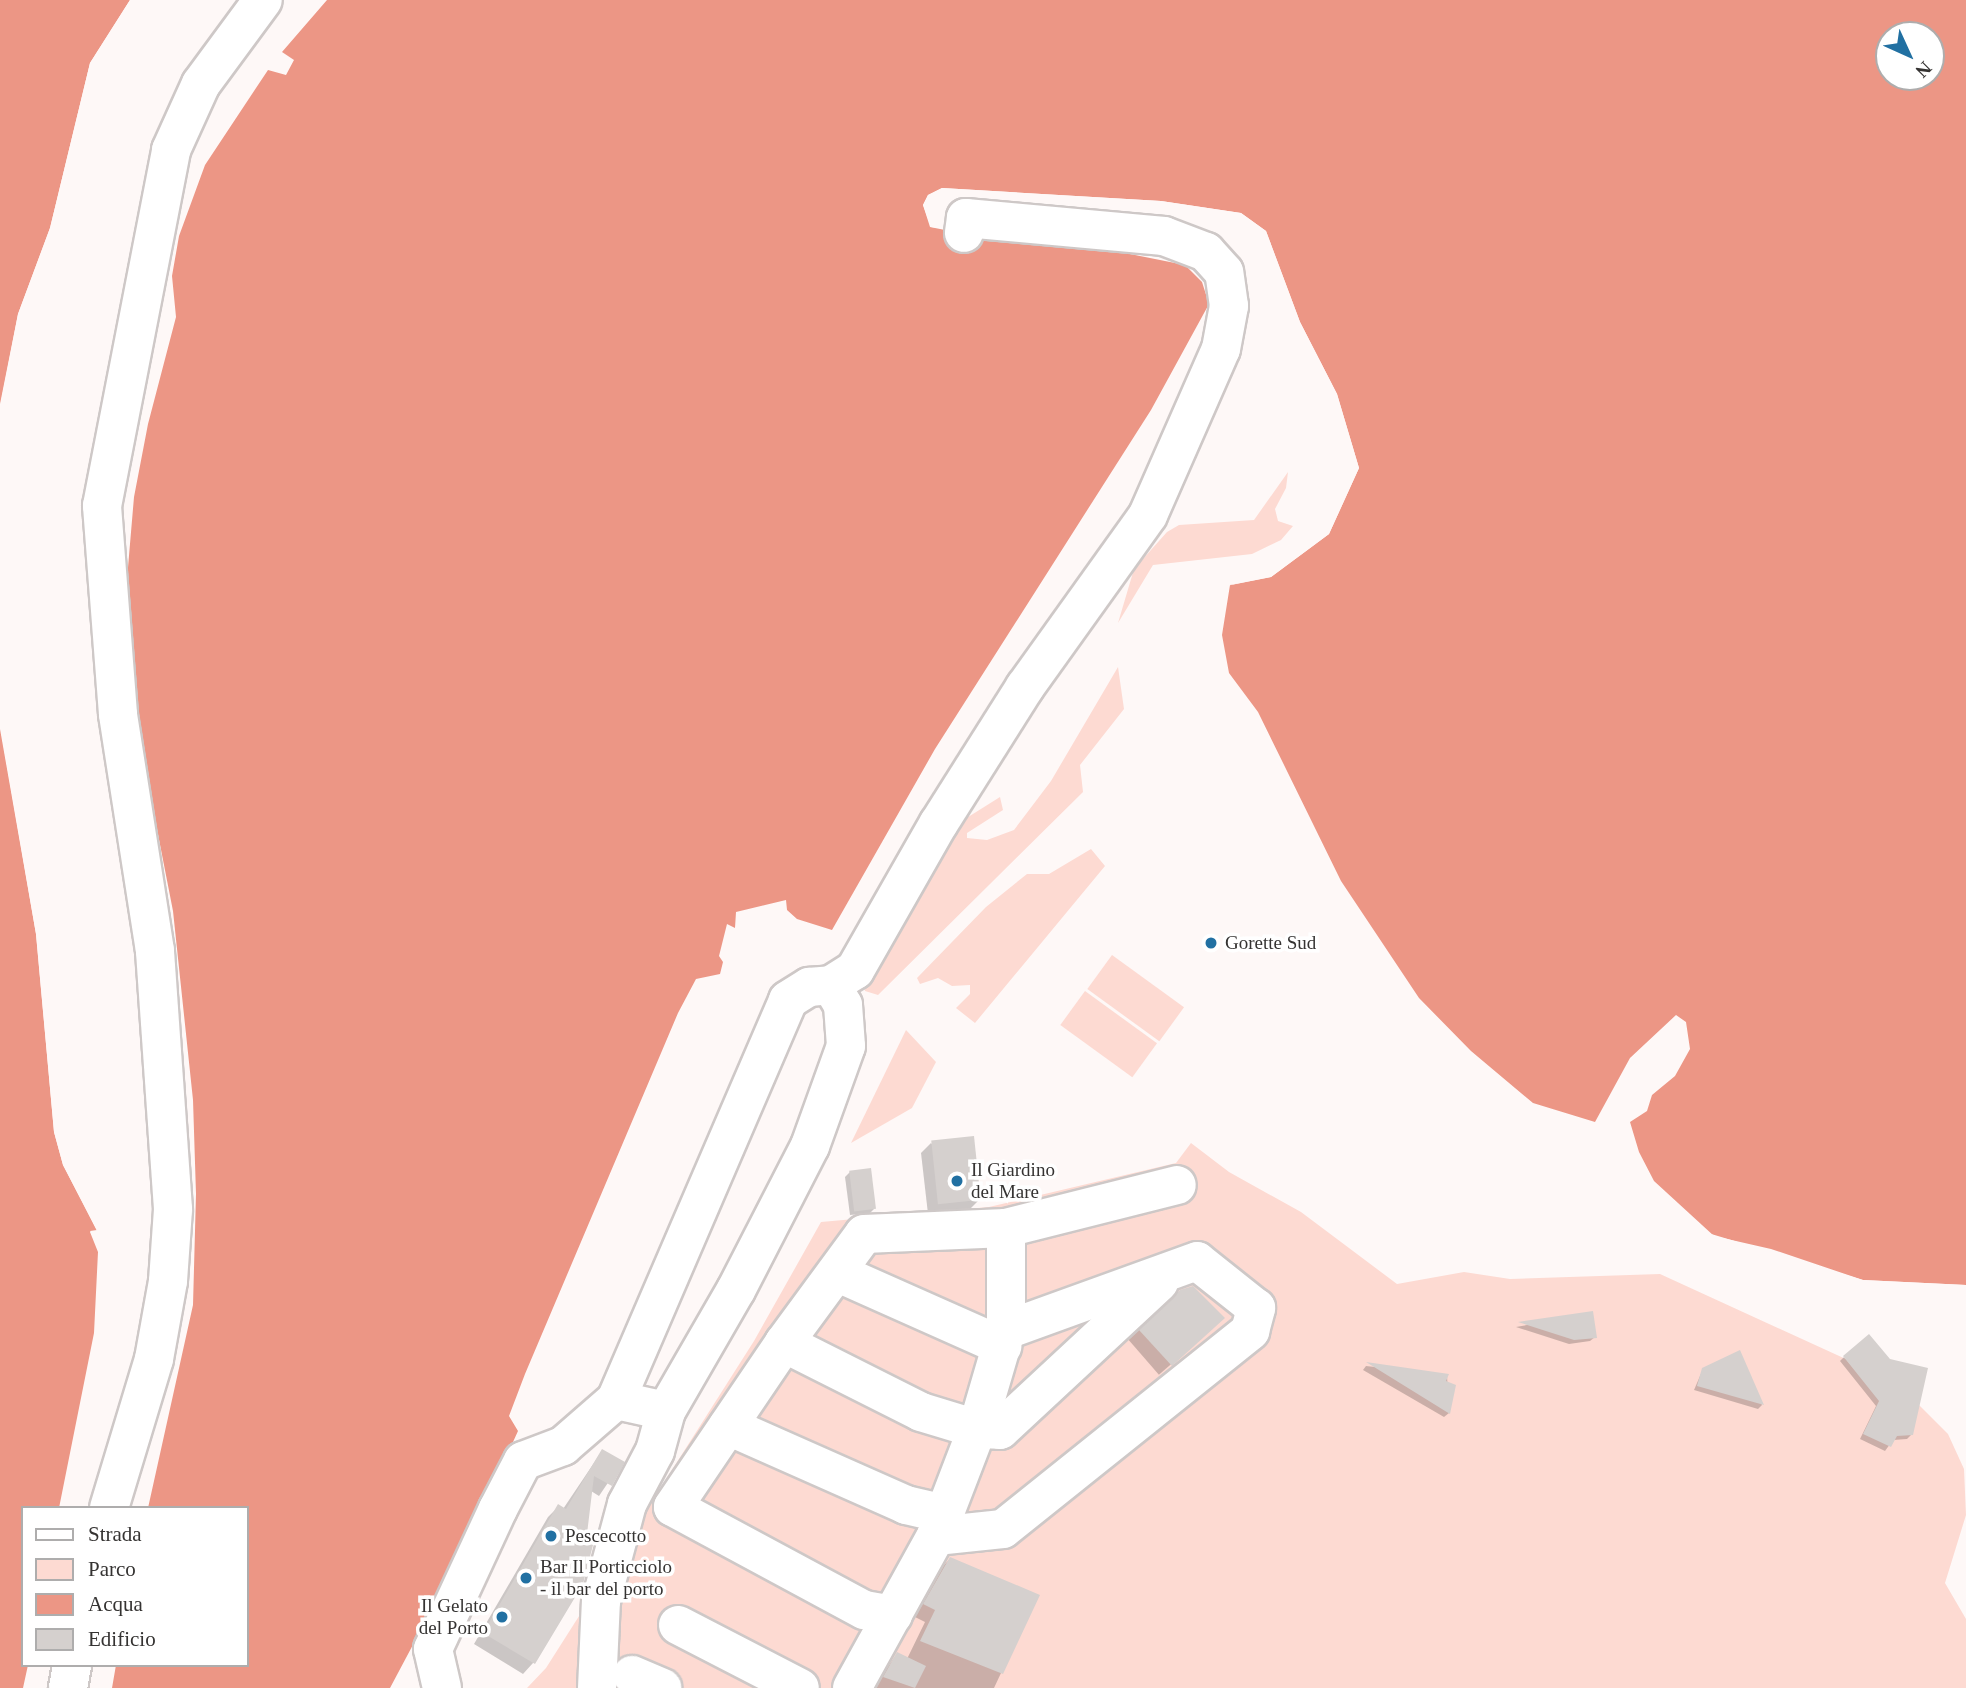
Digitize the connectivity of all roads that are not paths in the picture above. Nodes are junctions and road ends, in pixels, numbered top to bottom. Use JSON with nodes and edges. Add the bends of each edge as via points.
{"nodes":[{"id":1,"x":263,"y":0,"type":"edge"},
{"id":2,"x":964,"y":233,"type":"dead end"},
{"id":3,"x":831,"y":985,"type":"junction"},
{"id":4,"x":1177,"y":1185,"type":"dead end"},
{"id":5,"x":1006,"y":1228,"type":"junction"},
{"id":6,"x":1170,"y":1271,"type":"junction"},
{"id":7,"x":838,"y":1273,"type":"junction"},
{"id":8,"x":1004,"y":1338,"type":"junction"},
{"id":9,"x":784,"y":1343,"type":"junction"},
{"id":10,"x":616,"y":1400,"type":"junction"},
{"id":11,"x":666,"y":1411,"type":"junction"},
{"id":12,"x":728,"y":1426,"type":"junction"},
{"id":13,"x":977,"y":1429,"type":"junction"},
{"id":14,"x":110,"y":1506,"type":"edge"},
{"id":15,"x":940,"y":1525,"type":"junction"},
{"id":16,"x":893,"y":1615,"type":"junction"},
{"id":17,"x":678,"y":1625,"type":"dead end"},
{"id":18,"x":72,"y":1667,"type":"edge"},
{"id":19,"x":68,"y":1688,"type":"edge"},
{"id":20,"x":442,"y":1688,"type":"edge"},
{"id":21,"x":597,"y":1688,"type":"edge"},
{"id":22,"x":800,"y":1688,"type":"edge"},
{"id":23,"x":852,"y":1688,"type":"edge"}],
"edges":[{"from":1,"to":14,"type":"lane","via":[[201,84],[171,150],[102,506],[118,714],[155,951],[173,1209],[168,1282],[154,1359]]},
{"from":2,"to":3,"type":"lane","via":[[966,218],[1164,236],[1206,252],[1224,272],[1229,306],[1222,349],[1148,515],[1025,687],[939,823],[855,970]]},
{"from":3,"to":10,"type":"lane","via":[[809,987],[788,1000]]},
{"from":3,"to":11,"type":"lane","via":[[843,1005],[846,1046],[810,1146]]},
{"from":4,"to":5,"type":"lane"},
{"from":5,"to":7,"type":"lane","via":[[864,1234]]},
{"from":5,"to":8,"type":"lane"},
{"from":6,"to":8,"type":"lane"},
{"from":6,"to":13,"type":"lane","via":[[1000,1430]]},
{"from":6,"to":15,"type":"lane","via":[[1197,1261],[1256,1308],[1250,1331],[1003,1529]]},
{"from":7,"to":8,"type":"lane"},
{"from":7,"to":9,"type":"lane"},
{"from":8,"to":13,"type":"lane"},
{"from":9,"to":12,"type":"lane"},
{"from":9,"to":13,"type":"lane","via":[[920,1412]]},
{"from":10,"to":11,"type":"lane"},
{"from":10,"to":20,"type":"lane","via":[[564,1446],[523,1461],[433,1648]]},
{"from":11,"to":21,"type":"lane","via":[[655,1451],[627,1504],[601,1601]]},
{"from":12,"to":15,"type":"lane","via":[[906,1505]]},
{"from":12,"to":16,"type":"lane","via":[[673,1507],[864,1610]]},
{"from":13,"to":15,"type":"lane"},
{"from":15,"to":16,"type":"lane"},
{"from":16,"to":23,"type":"lane"},
{"from":17,"to":22,"type":"lane"},
{"from":18,"to":19,"type":"lane"}]}
